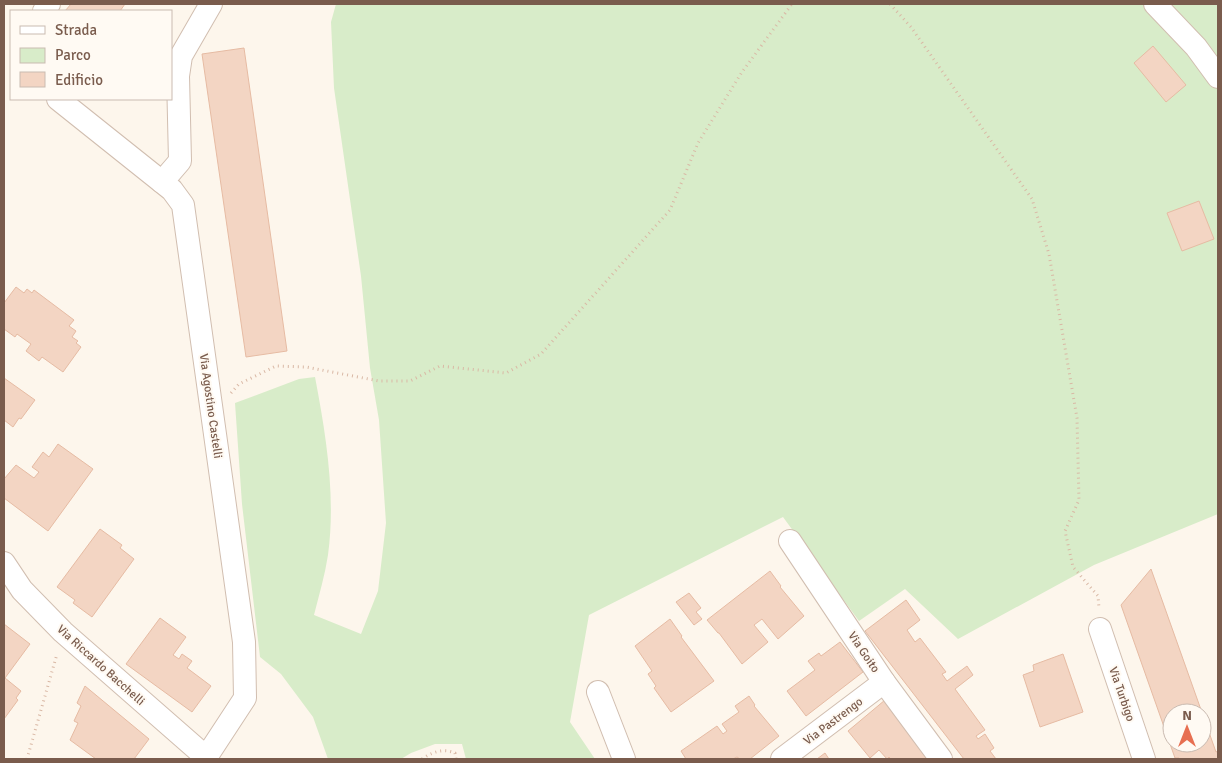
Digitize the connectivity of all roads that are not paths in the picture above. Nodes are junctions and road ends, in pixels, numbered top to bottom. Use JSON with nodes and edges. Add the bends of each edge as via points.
{"nodes":[{"id":1,"x":211,"y":4,"type":"edge"},
{"id":2,"x":1155,"y":4,"type":"edge"},
{"id":3,"x":1218,"y":77,"type":"edge"},
{"id":4,"x":59,"y":100,"type":"edge"},
{"id":5,"x":162,"y":182,"type":"junction"},
{"id":6,"x":790,"y":541,"type":"dead end"},
{"id":7,"x":4,"y":563,"type":"edge"},
{"id":8,"x":1100,"y":629,"type":"road end"},
{"id":9,"x":884,"y":682,"type":"junction"},
{"id":10,"x":598,"y":692,"type":"dead end"},
{"id":11,"x":206,"y":758,"type":"edge"},
{"id":12,"x":624,"y":759,"type":"edge"},
{"id":13,"x":782,"y":759,"type":"edge"},
{"id":14,"x":941,"y":759,"type":"edge"},
{"id":15,"x":1144,"y":759,"type":"edge"}],
"edges":[{"from":1,"to":5,"type":"street","via":[[181,56],[178,76],[180,161]]},
{"from":2,"to":3,"type":"street","via":[[1196,47]]},
{"from":4,"to":5,"type":"street","name":"Via Agostino Castelli"},
{"from":5,"to":11,"type":"street","name":"Via Agostino Castelli","via":[[183,205],[244,642],[245,698]]},
{"from":6,"to":9,"type":"street","name":"Via Goito"},
{"from":7,"to":11,"type":"street","name":"Via Riccardo Bacchelli","via":[[22,590],[63,632]]},
{"from":8,"to":15,"type":"street","name":"Via Turbigo"},
{"from":9,"to":13,"type":"street","name":"Via Pastrengo"},
{"from":9,"to":14,"type":"street","name":"Via Goito"},
{"from":10,"to":12,"type":"street"}]}
